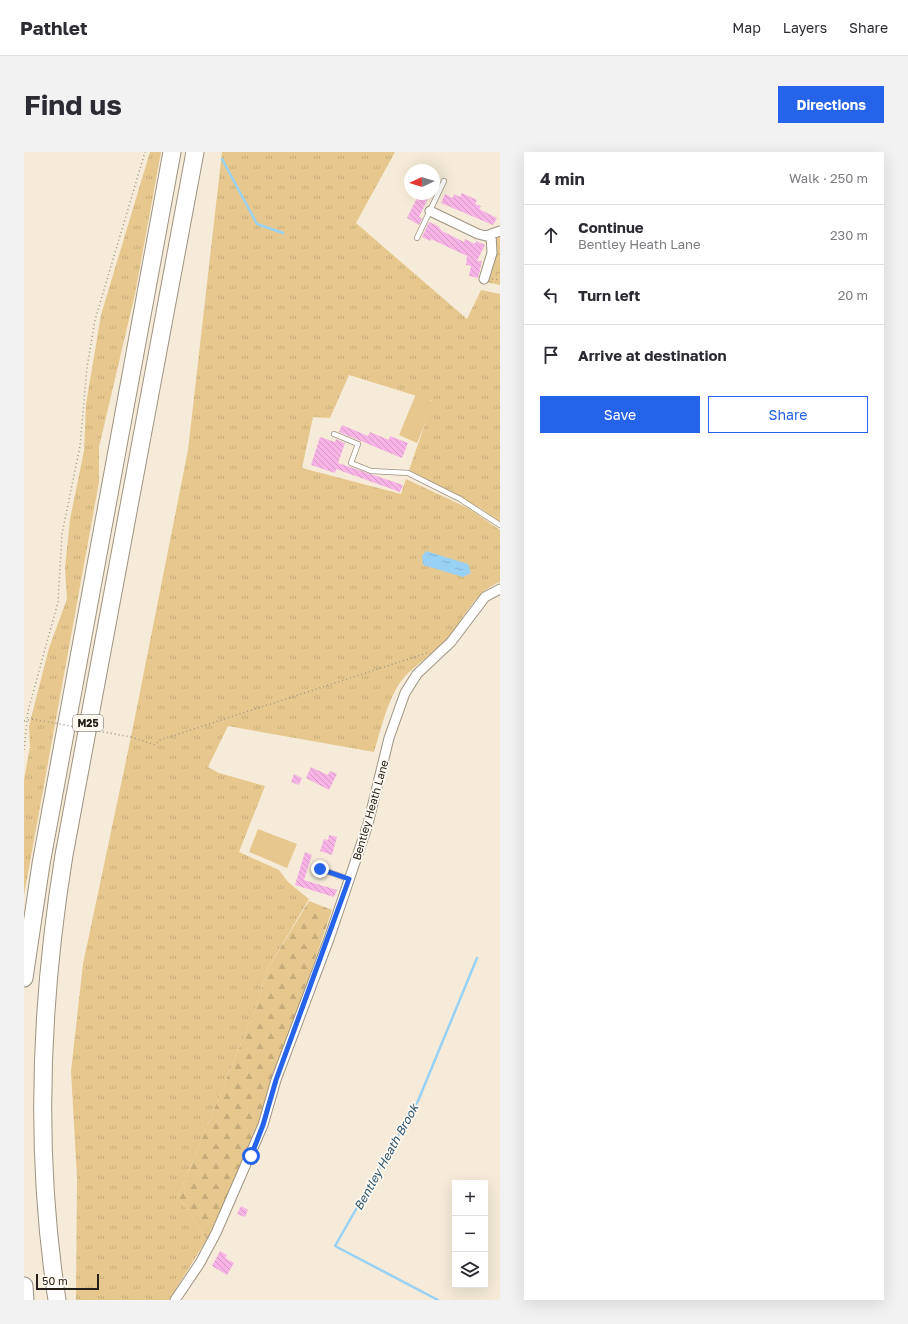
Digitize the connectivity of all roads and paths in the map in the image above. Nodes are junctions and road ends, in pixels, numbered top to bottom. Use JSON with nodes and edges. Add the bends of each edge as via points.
{"nodes":[{"id":1,"x":145,"y":152,"type":"edge"},
{"id":2,"x":172,"y":152,"type":"edge"},
{"id":3,"x":195,"y":152,"type":"edge"},
{"id":4,"x":444,"y":181,"type":"dead end"},
{"id":5,"x":430,"y":211,"type":"junction"},
{"id":6,"x":500,"y":231,"type":"edge"},
{"id":7,"x":491,"y":234,"type":"junction"},
{"id":8,"x":417,"y":238,"type":"dead end"},
{"id":9,"x":484,"y":279,"type":"dead end"},
{"id":10,"x":334,"y":434,"type":"dead end"},
{"id":11,"x":500,"y":525,"type":"edge"},
{"id":12,"x":500,"y":589,"type":"edge"},
{"id":13,"x":438,"y":655,"type":"junction"},
{"id":14,"x":24,"y":721,"type":"edge"},
{"id":15,"x":24,"y":750,"type":"edge"},
{"id":16,"x":320,"y":869,"type":"dead end"},
{"id":17,"x":349,"y":879,"type":"junction"},
{"id":18,"x":24,"y":978,"type":"edge"},
{"id":19,"x":24,"y":1286,"type":"edge"},
{"id":20,"x":25,"y":1300,"type":"edge"},
{"id":21,"x":57,"y":1300,"type":"edge"},
{"id":22,"x":175,"y":1300,"type":"edge"}],
"edges":[{"from":1,"to":14,"type":"path","via":[[95,320],[87,367],[80,446],[62,534],[58,602]]},
{"from":2,"to":18,"type":"highway","number":"M25","via":[[41,864]]},
{"from":3,"to":21,"type":"highway","number":"M25","via":[[64,855],[52,937],[45,1010],[42,1099],[46,1199]]},
{"from":4,"to":5,"type":"lane"},
{"from":5,"to":7,"type":"street","via":[[478,234]]},
{"from":5,"to":8,"type":"lane"},
{"from":6,"to":7,"type":"street"},
{"from":7,"to":9,"type":"street","via":[[492,253]]},
{"from":10,"to":11,"type":"lane","via":[[358,444],[351,463],[371,471],[408,473],[460,500]]},
{"from":12,"to":13,"type":"street","name":"Bentley Heath Lane","via":[[485,598]]},
{"from":13,"to":14,"type":"path","bridge":true,"via":[[431,652],[160,740],[155,744],[32,719]]},
{"from":13,"to":17,"type":"street","name":"Bentley Heath Lane","via":[[417,674],[400,706],[389,738],[368,824]]},
{"from":14,"to":15,"type":"path"},
{"from":16,"to":17,"type":"lane"},
{"from":17,"to":22,"type":"street","name":"Bentley Heath Lane","via":[[251,1156],[210,1245]]},
{"from":19,"to":20,"type":"highway"}]}
